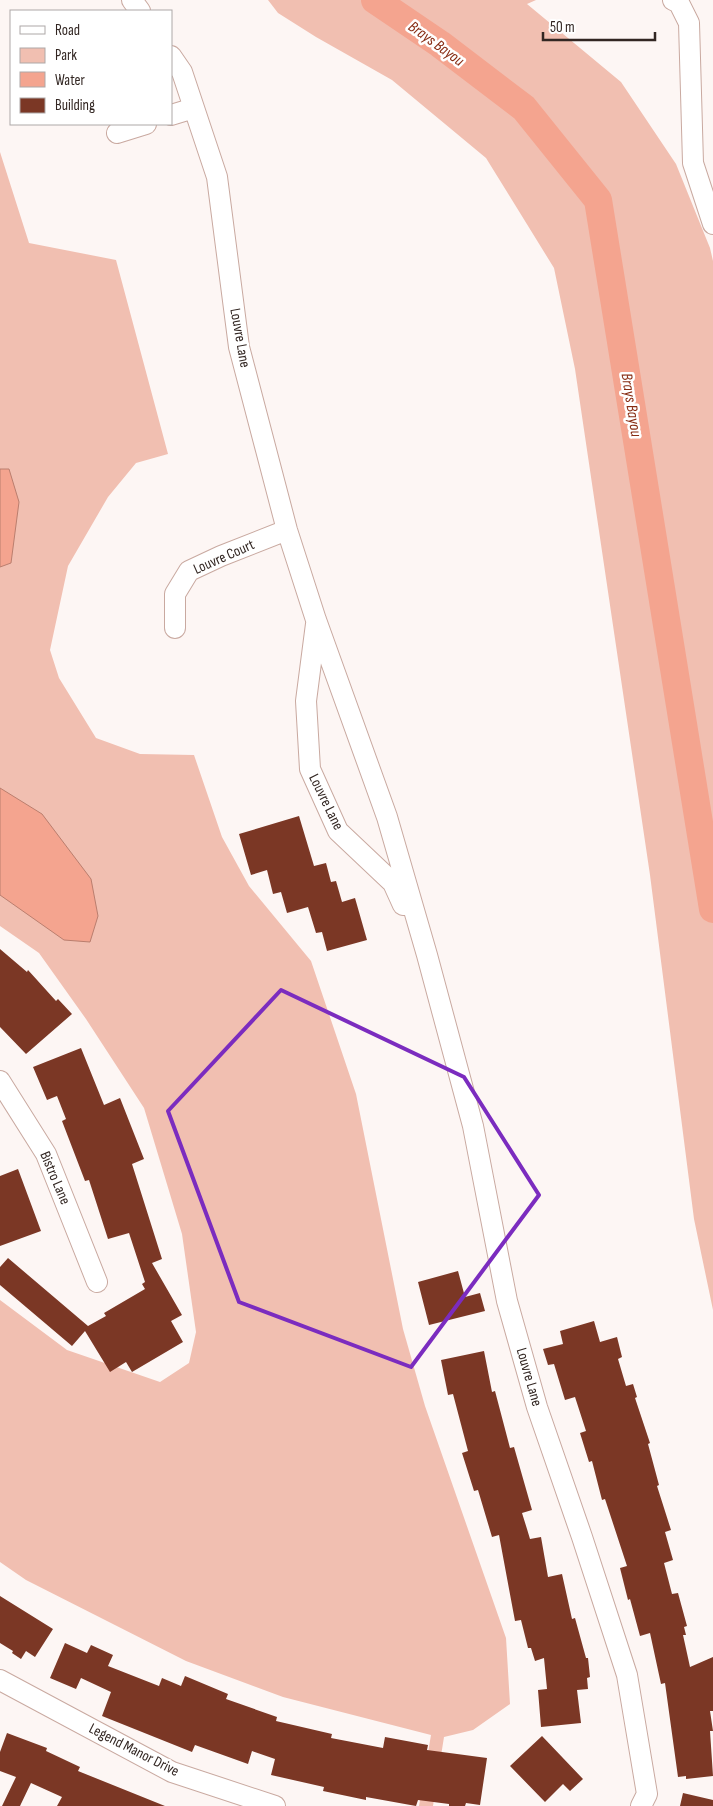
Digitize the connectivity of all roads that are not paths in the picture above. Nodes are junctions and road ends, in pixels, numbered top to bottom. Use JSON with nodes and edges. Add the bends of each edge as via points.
{"nodes":[{"id":1,"x":678,"y":1,"type":"edge"},
{"id":2,"x":172,"y":57,"type":"edge"},
{"id":3,"x":194,"y":108,"type":"junction"},
{"id":4,"x":172,"y":116,"type":"edge"},
{"id":5,"x":143,"y":125,"type":"edge"},
{"id":6,"x":117,"y":133,"type":"dead end"},
{"id":7,"x":713,"y":224,"type":"edge"},
{"id":8,"x":287,"y":530,"type":"junction"},
{"id":9,"x":316,"y":620,"type":"junction"},
{"id":10,"x":175,"y":628,"type":"dead end"},
{"id":11,"x":427,"y":954,"type":"junction"},
{"id":12,"x":0,"y":1081,"type":"edge"},
{"id":13,"x":97,"y":1282,"type":"dead end"},
{"id":14,"x":0,"y":1680,"type":"edge"},
{"id":15,"x":644,"y":1800,"type":"edge"},
{"id":16,"x":275,"y":1806,"type":"edge"}],
"edges":[{"from":1,"to":7,"type":"street","via":[[689,24],[693,163]]},
{"from":2,"to":3,"type":"street","name":"Louvre Lane","via":[[182,72]]},
{"from":3,"to":4,"type":"street"},
{"from":3,"to":8,"type":"street","name":"Louvre Lane","via":[[217,177],[239,347]]},
{"from":5,"to":6,"type":"street"},
{"from":8,"to":9,"type":"street","name":"Louvre Lane"},
{"from":8,"to":10,"type":"street","name":"Louvre Court","via":[[189,571],[175,594]]},
{"from":9,"to":11,"type":"street","name":"Louvre Lane","via":[[387,817]]},
{"from":9,"to":11,"type":"street","name":"Louvre Lane","via":[[306,700],[310,769],[338,831],[393,884]]},
{"from":11,"to":15,"type":"street","name":"Louvre Lane","via":[[473,1126],[507,1301],[537,1407],[627,1674]]},
{"from":12,"to":13,"type":"street","name":"Bistro Lane","via":[[46,1154]]},
{"from":14,"to":16,"type":"street","name":"Legend Manor Drive","via":[[172,1772]]}]}
